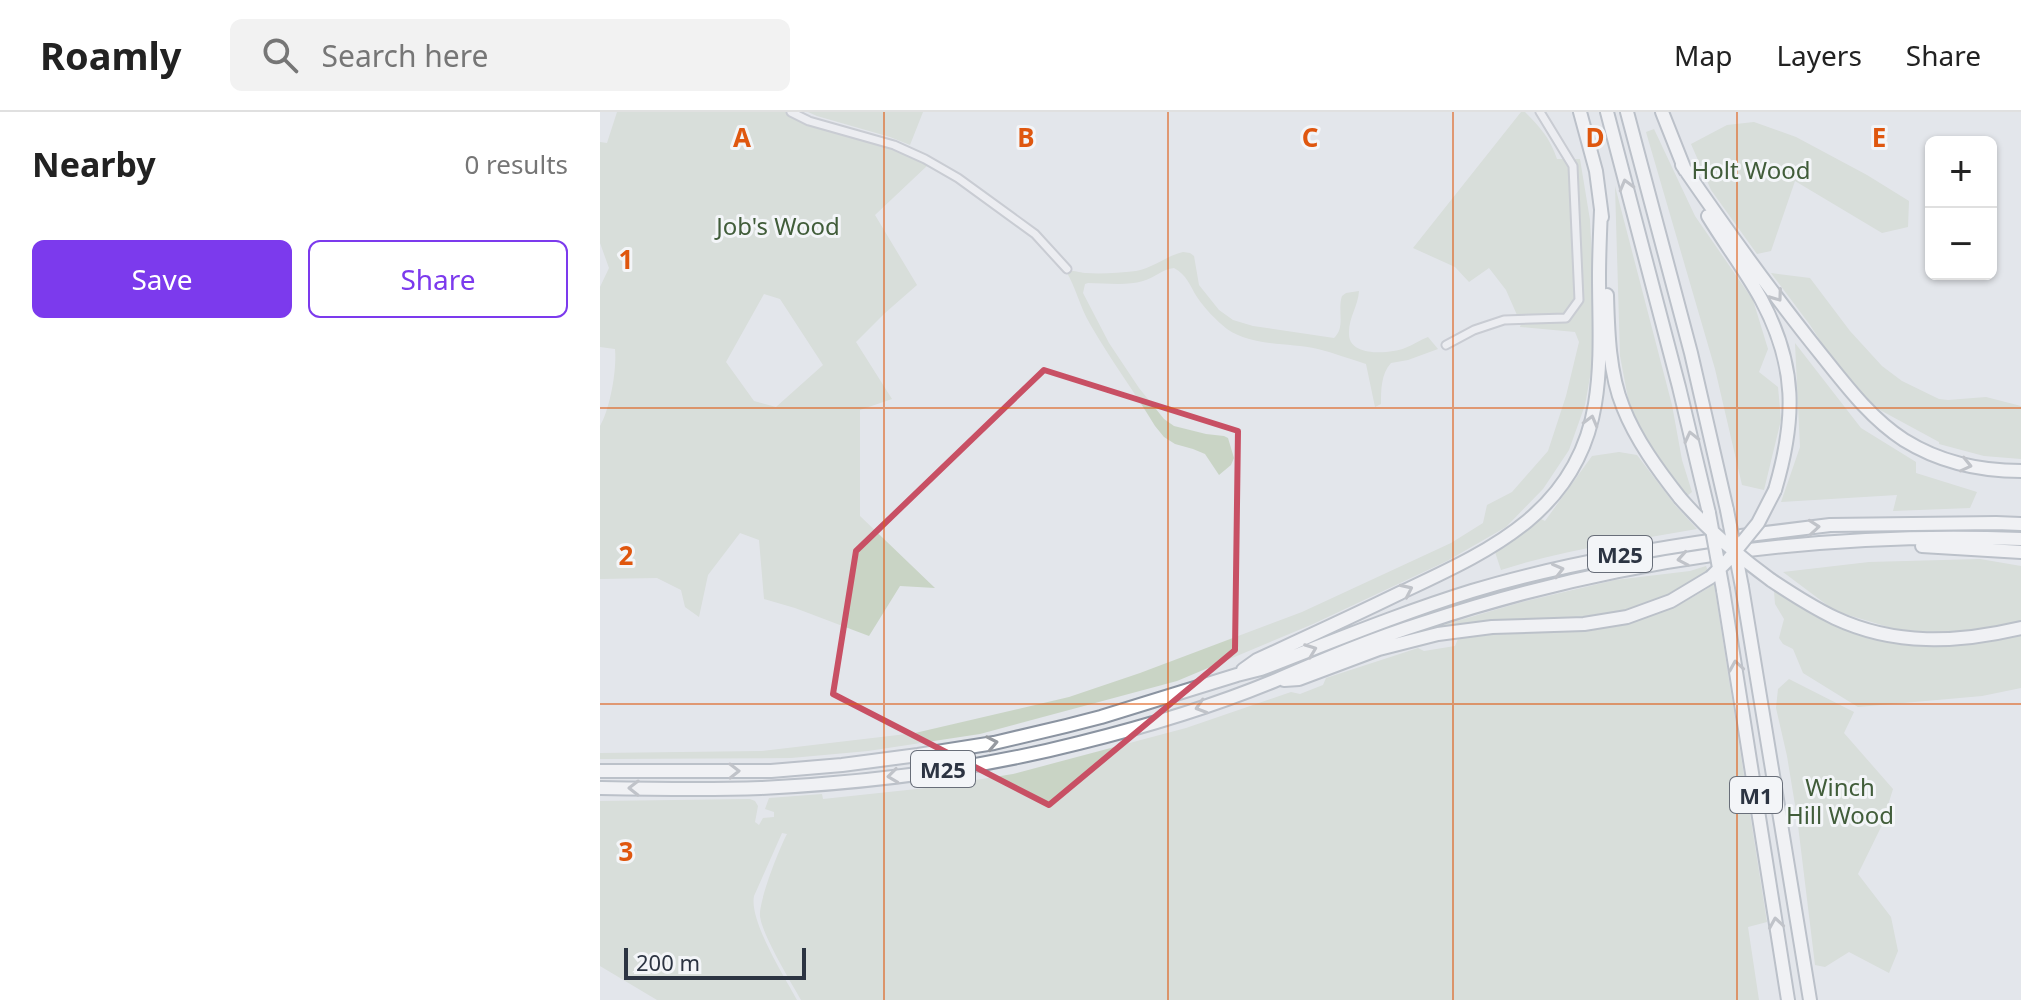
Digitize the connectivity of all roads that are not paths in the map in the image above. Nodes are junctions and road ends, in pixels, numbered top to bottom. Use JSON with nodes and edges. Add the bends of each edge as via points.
{"nodes":[{"id":1,"x":791,"y":112,"type":"edge"},
{"id":2,"x":1540,"y":112,"type":"edge"},
{"id":3,"x":1580,"y":112,"type":"edge"},
{"id":4,"x":1607,"y":112,"type":"edge"},
{"id":5,"x":1627,"y":112,"type":"edge"},
{"id":6,"x":1662,"y":112,"type":"edge"},
{"id":7,"x":1682,"y":165,"type":"junction"},
{"id":8,"x":1601,"y":210,"type":"junction"},
{"id":9,"x":1067,"y":269,"type":"dead end"},
{"id":10,"x":1446,"y":345,"type":"dead end"},
{"id":11,"x":2021,"y":471,"type":"edge"},
{"id":12,"x":2021,"y":524,"type":"edge"},
{"id":13,"x":1872,"y":539,"type":"junction"},
{"id":14,"x":2021,"y":539,"type":"edge"},
{"id":15,"x":2021,"y":552,"type":"edge"},
{"id":16,"x":2021,"y":628,"type":"edge"},
{"id":17,"x":1237,"y":675,"type":"junction"},
{"id":18,"x":1275,"y":681,"type":"junction"},
{"id":19,"x":600,"y":771,"type":"edge"},
{"id":20,"x":600,"y":788,"type":"edge"},
{"id":21,"x":1788,"y":1000,"type":"edge"},
{"id":22,"x":1810,"y":1000,"type":"edge"}],
"edges":[{"from":1,"to":9,"type":"street","via":[[925,159],[1035,234]]},
{"from":2,"to":10,"type":"street","via":[[1573,166],[1579,300],[1566,318],[1504,320]]},
{"from":3,"to":8,"type":"highway"},
{"from":21,"to":4,"type":"highway","number":"M1","one_way":true,"bridge":true,"via":[[1709,513]]},
{"from":5,"to":22,"type":"highway","number":"M1","bridge":true,"via":[[1727,510]]},
{"from":6,"to":7,"type":"highway"},
{"from":7,"to":11,"type":"highway","one_way":true,"via":[[1862,405],[1903,439],[1939,458],[1966,467]]},
{"from":7,"to":18,"type":"highway","bridge":true,"via":[[1760,297],[1789,379],[1786,454],[1775,490],[1753,531],[1711,577],[1671,601],[1627,617],[1438,634],[1299,679]]},
{"from":8,"to":16,"type":"highway","bridge":true,"via":[[1608,326],[1622,406],[1645,450],[1704,524],[1771,580],[1862,629],[1929,640]]},
{"from":17,"to":8,"type":"highway","one_way":true,"via":[[1257,660],[1494,547],[1558,490],[1575,464],[1595,406]]},
{"from":17,"to":12,"type":"highway","number":"M25","one_way":true,"via":[[1475,590],[1622,554],[1830,525]]},
{"from":13,"to":14,"type":"highway","number":"M25"},
{"from":13,"to":15,"type":"highway","number":"M25"},
{"from":13,"to":18,"type":"highway","number":"M25","one_way":true,"via":[[1711,554],[1557,584],[1423,623]]},
{"from":19,"to":17,"type":"highway","number":"M25","one_way":true,"via":[[771,771],[918,755],[1066,726]]},
{"from":18,"to":20,"type":"highway","number":"M25","one_way":true,"via":[[1077,744],[919,773],[762,788]]}]}
